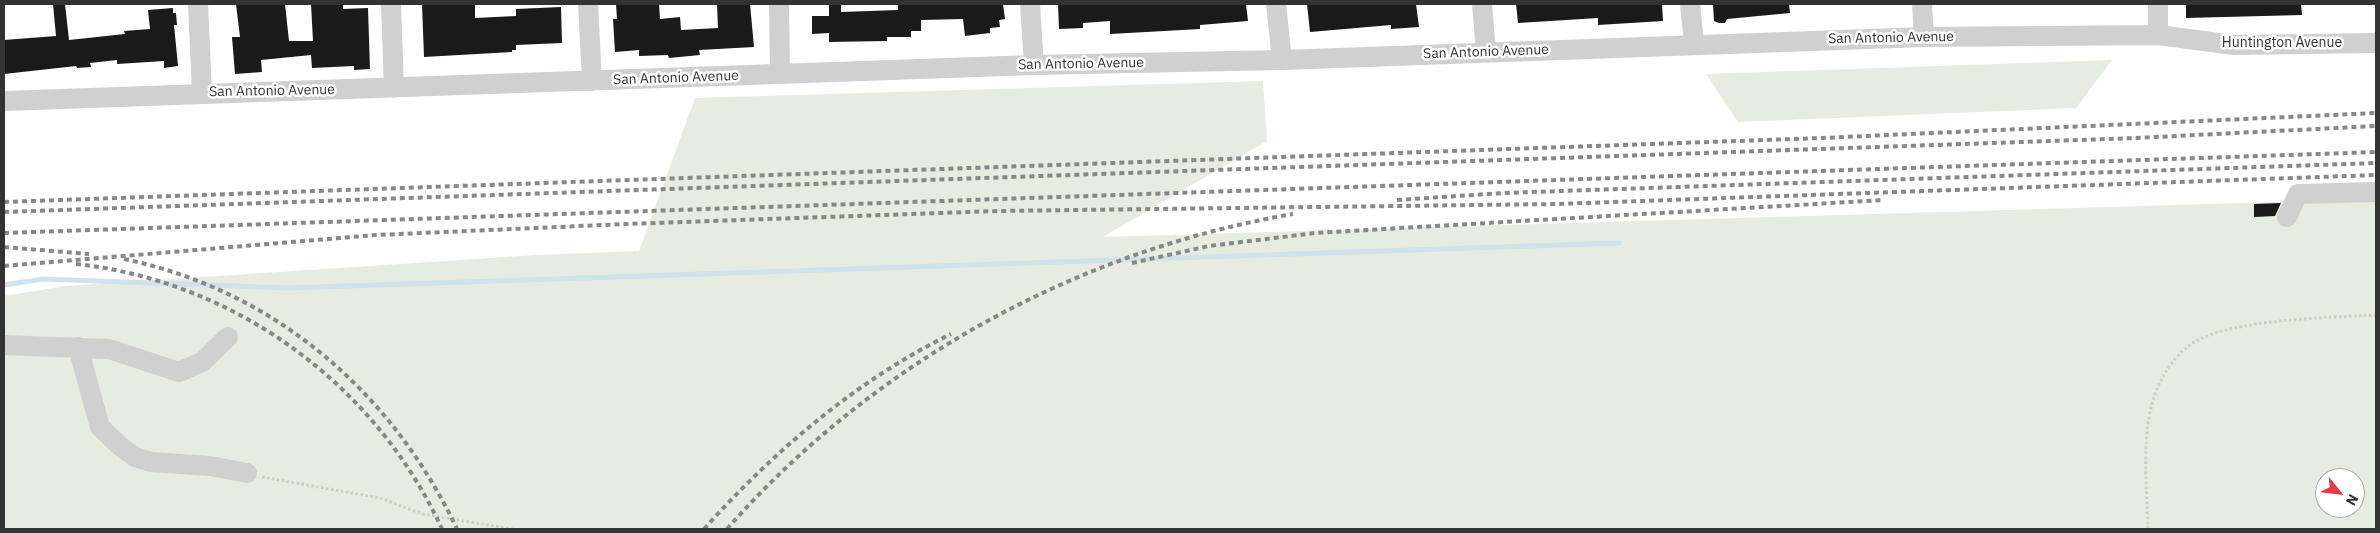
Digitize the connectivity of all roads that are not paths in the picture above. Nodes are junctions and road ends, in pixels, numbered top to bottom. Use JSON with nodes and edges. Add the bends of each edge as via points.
{"nodes":[{"id":1,"x":198,"y":4,"type":"edge"},
{"id":2,"x":391,"y":4,"type":"edge"},
{"id":3,"x":588,"y":4,"type":"edge"},
{"id":4,"x":779,"y":4,"type":"edge"},
{"id":5,"x":1030,"y":4,"type":"edge"},
{"id":6,"x":1276,"y":4,"type":"edge"},
{"id":7,"x":1482,"y":4,"type":"edge"},
{"id":8,"x":1690,"y":4,"type":"edge"},
{"id":9,"x":1922,"y":4,"type":"edge"},
{"id":10,"x":2158,"y":4,"type":"edge"},
{"id":11,"x":2158,"y":35,"type":"junction"},
{"id":12,"x":1924,"y":36,"type":"junction"},
{"id":13,"x":2376,"y":43,"type":"edge"},
{"id":14,"x":1694,"y":44,"type":"junction"},
{"id":15,"x":1486,"y":52,"type":"junction"},
{"id":16,"x":1282,"y":60,"type":"junction"},
{"id":17,"x":1034,"y":65,"type":"junction"},
{"id":18,"x":780,"y":74,"type":"junction"},
{"id":19,"x":592,"y":81,"type":"junction"},
{"id":20,"x":394,"y":88,"type":"junction"},
{"id":21,"x":202,"y":93,"type":"junction"},
{"id":22,"x":4,"y":101,"type":"edge"},
{"id":23,"x":2376,"y":192,"type":"edge"},
{"id":24,"x":2287,"y":217,"type":"dead end"},
{"id":25,"x":228,"y":337,"type":"dead end"},
{"id":26,"x":4,"y":345,"type":"edge"},
{"id":27,"x":78,"y":347,"type":"junction"},
{"id":28,"x":247,"y":473,"type":"road end"}],
"edges":[{"from":1,"to":21,"type":"street"},
{"from":2,"to":20,"type":"street"},
{"from":3,"to":19,"type":"street"},
{"from":4,"to":18,"type":"street"},
{"from":5,"to":17,"type":"street"},
{"from":6,"to":16,"type":"street"},
{"from":7,"to":15,"type":"street"},
{"from":8,"to":14,"type":"street"},
{"from":9,"to":12,"type":"street"},
{"from":10,"to":11,"type":"street"},
{"from":11,"to":12,"type":"street","name":"San Antonio Avenue"},
{"from":11,"to":13,"type":"street","name":"Huntington Avenue","via":[[2234,45]]},
{"from":12,"to":14,"type":"street","name":"San Antonio Avenue"},
{"from":14,"to":15,"type":"street","name":"San Antonio Avenue"},
{"from":15,"to":16,"type":"street","name":"San Antonio Avenue"},
{"from":16,"to":17,"type":"street","name":"San Antonio Avenue"},
{"from":17,"to":18,"type":"street","name":"San Antonio Avenue"},
{"from":18,"to":19,"type":"street","name":"San Antonio Avenue"},
{"from":19,"to":20,"type":"street","name":"San Antonio Avenue"},
{"from":20,"to":21,"type":"street","name":"San Antonio Avenue"},
{"from":21,"to":22,"type":"street","name":"San Antonio Avenue"},
{"from":23,"to":24,"type":"street","via":[[2298,194]]},
{"from":25,"to":27,"type":"street","via":[[202,362],[179,372],[109,349]]},
{"from":26,"to":27,"type":"street"},
{"from":27,"to":28,"type":"street","via":[[100,427],[120,446],[135,457],[151,462],[210,466]]}]}
